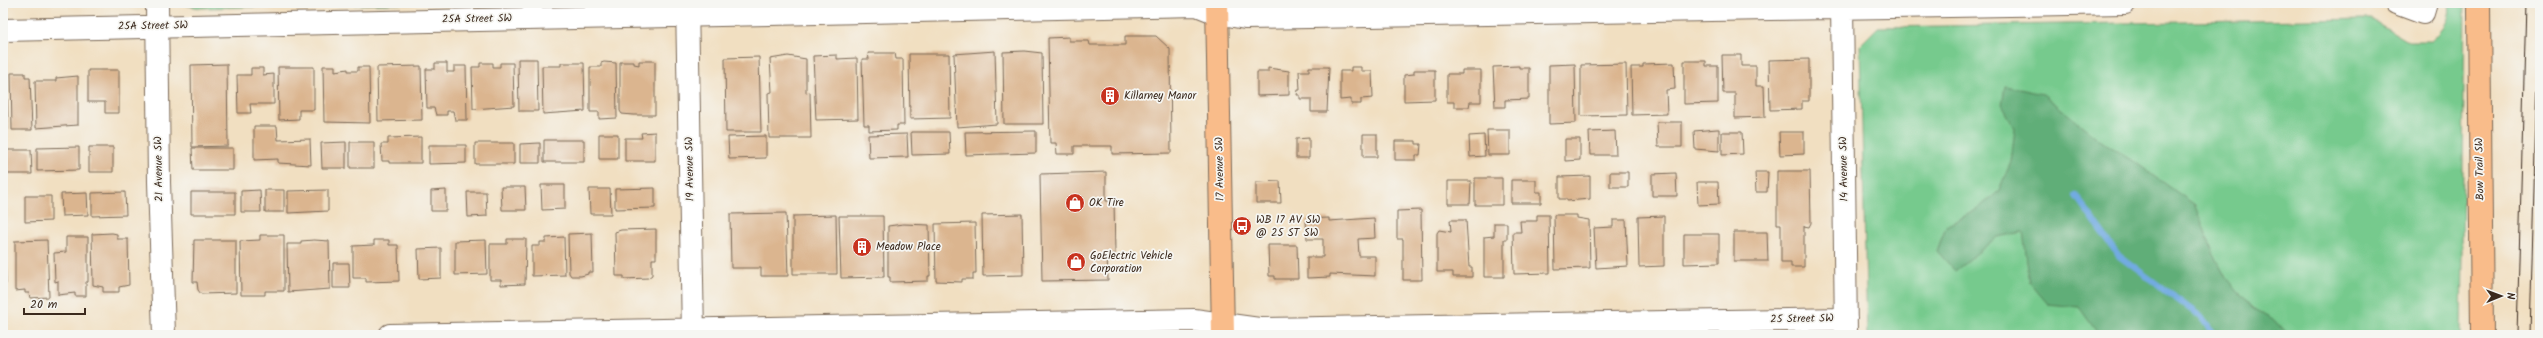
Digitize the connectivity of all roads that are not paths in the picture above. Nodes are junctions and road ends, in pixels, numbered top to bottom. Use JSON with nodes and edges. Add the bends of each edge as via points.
{"nodes":[{"id":1,"x":157,"y":3,"type":"edge"},
{"id":2,"x":2125,"y":3,"type":"edge"},
{"id":3,"x":2396,"y":3,"type":"edge"},
{"id":4,"x":2479,"y":3,"type":"edge"},
{"id":5,"x":1842,"y":6,"type":"edge"},
{"id":6,"x":688,"y":8,"type":"edge"},
{"id":7,"x":1217,"y":8,"type":"edge"},
{"id":8,"x":2424,"y":8,"type":"edge"},
{"id":9,"x":158,"y":26,"type":"junction"},
{"id":10,"x":3,"y":30,"type":"edge"},
{"id":11,"x":1846,"y":327,"type":"edge"},
{"id":12,"x":1223,"y":330,"type":"edge"},
{"id":13,"x":692,"y":332,"type":"edge"},
{"id":14,"x":164,"y":335,"type":"edge"},
{"id":15,"x":390,"y":335,"type":"edge"},
{"id":16,"x":2482,"y":335,"type":"edge"}],
"edges":[{"from":1,"to":9,"type":"street","name":"21 Avenue SW"},
{"from":2,"to":5,"type":"street","name":"25A Street SW"},
{"from":3,"to":8,"type":"street"},
{"from":4,"to":16,"type":"main road","name":"Bow Trail SW"},
{"from":5,"to":7,"type":"street","name":"25A Street SW","via":[[1249,18]]},
{"from":5,"to":11,"type":"street","name":"14 Avenue SW"},
{"from":6,"to":7,"type":"street","name":"25A Street SW","via":[[1197,5]]},
{"from":6,"to":9,"type":"street","name":"25A Street SW"},
{"from":6,"to":13,"type":"street","name":"19 Avenue SW"},
{"from":7,"to":12,"type":"main road","name":"17 Avenue SW"},
{"from":9,"to":10,"type":"street","name":"25A Street SW"},
{"from":9,"to":14,"type":"street","name":"21 Avenue SW","via":[[159,182]]},
{"from":11,"to":12,"type":"street","name":"25 Street SW"},
{"from":12,"to":13,"type":"street","name":"25 Street SW","via":[[1194,320]]},
{"from":13,"to":15,"type":"street","name":"25 Street SW"}]}
